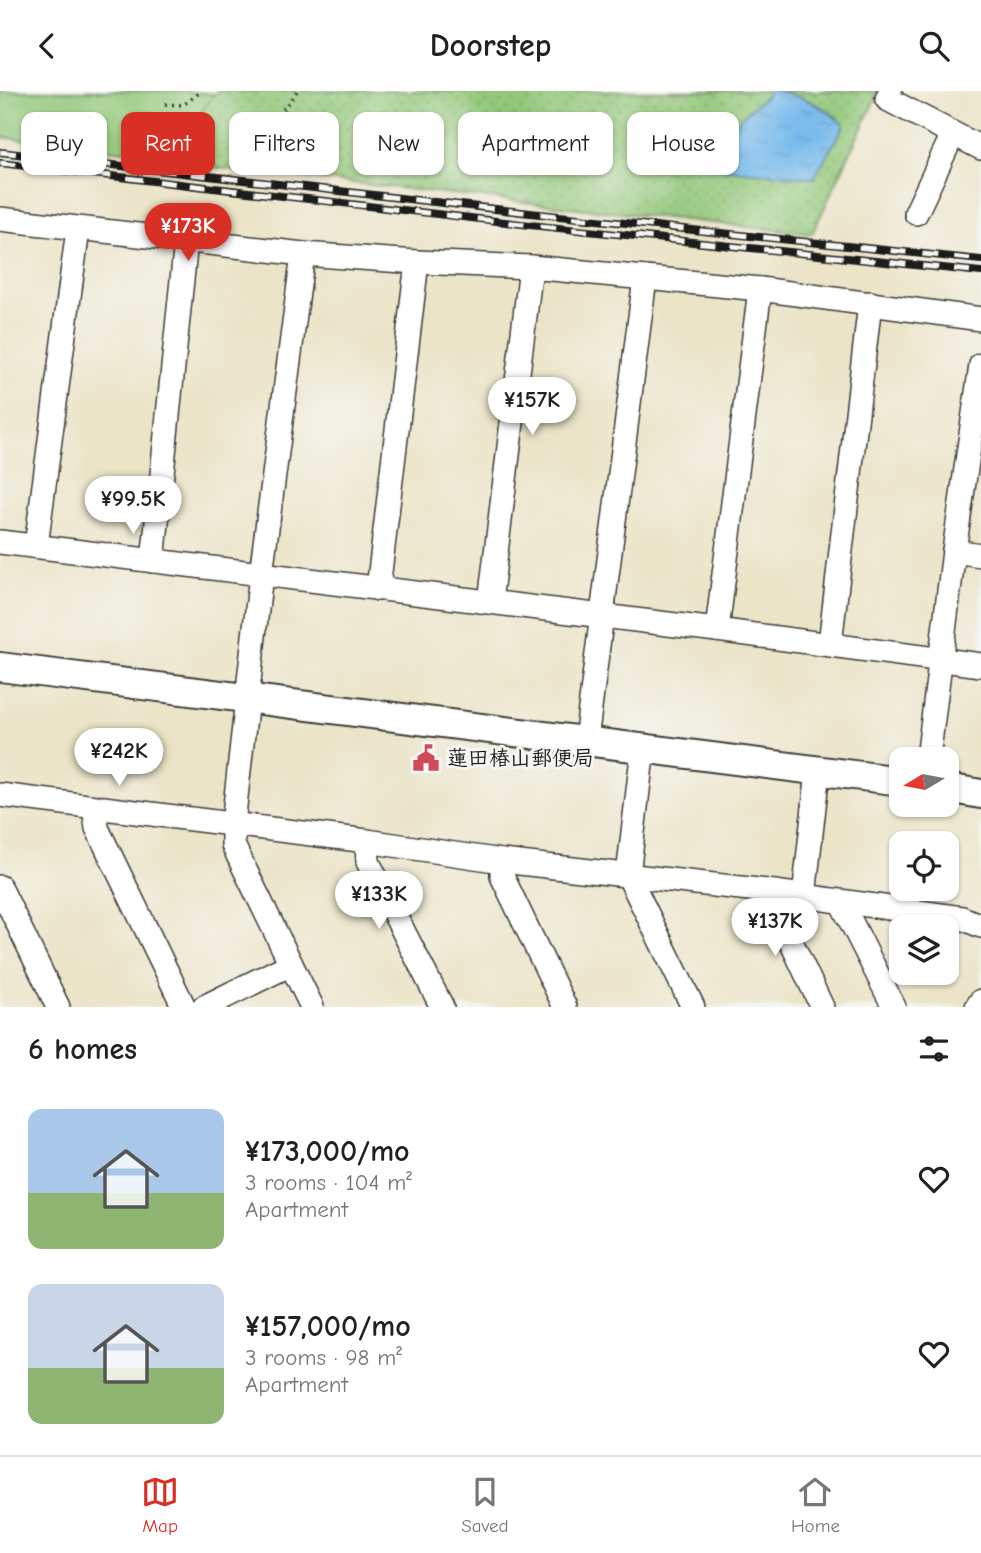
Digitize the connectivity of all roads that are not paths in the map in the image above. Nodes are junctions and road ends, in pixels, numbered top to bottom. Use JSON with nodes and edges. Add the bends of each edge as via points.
{"nodes":[{"id":1,"x":890,"y":91,"type":"edge"},
{"id":2,"x":953,"y":134,"type":"junction"},
{"id":3,"x":981,"y":148,"type":"edge"},
{"id":4,"x":916,"y":213,"type":"dead end"},
{"id":5,"x":0,"y":219,"type":"edge"},
{"id":6,"x":78,"y":229,"type":"junction"},
{"id":7,"x":186,"y":241,"type":"junction"},
{"id":8,"x":303,"y":254,"type":"junction"},
{"id":9,"x":417,"y":262,"type":"junction"},
{"id":10,"x":531,"y":267,"type":"junction"},
{"id":11,"x":645,"y":278,"type":"junction"},
{"id":12,"x":760,"y":289,"type":"junction"},
{"id":13,"x":870,"y":303,"type":"junction"},
{"id":14,"x":981,"y":319,"type":"edge"},
{"id":15,"x":981,"y":365,"type":"edge"},
{"id":16,"x":976,"y":432,"type":"edge"},
{"id":17,"x":0,"y":541,"type":"edge"},
{"id":18,"x":36,"y":546,"type":"junction"},
{"id":19,"x":954,"y":551,"type":"junction"},
{"id":20,"x":981,"y":555,"type":"edge"},
{"id":21,"x":153,"y":561,"type":"junction"},
{"id":22,"x":261,"y":574,"type":"junction"},
{"id":23,"x":379,"y":589,"type":"junction"},
{"id":24,"x":490,"y":602,"type":"junction"},
{"id":25,"x":602,"y":617,"type":"junction"},
{"id":26,"x":717,"y":630,"type":"junction"},
{"id":27,"x":830,"y":644,"type":"junction"},
{"id":28,"x":941,"y":659,"type":"junction"},
{"id":29,"x":981,"y":665,"type":"edge"},
{"id":30,"x":0,"y":667,"type":"edge"},
{"id":31,"x":248,"y":698,"type":"junction"},
{"id":32,"x":586,"y":740,"type":"junction"},
{"id":33,"x":930,"y":747,"type":"edge"},
{"id":34,"x":643,"y":748,"type":"junction"},
{"id":35,"x":818,"y":771,"type":"junction"},
{"id":36,"x":889,"y":780,"type":"edge"},
{"id":37,"x":959,"y":790,"type":"edge"},
{"id":38,"x":981,"y":794,"type":"edge"},
{"id":39,"x":0,"y":795,"type":"edge"},
{"id":40,"x":94,"y":807,"type":"junction"},
{"id":41,"x":233,"y":824,"type":"junction"},
{"id":42,"x":367,"y":841,"type":"junction"},
{"id":43,"x":502,"y":861,"type":"junction"},
{"id":44,"x":628,"y":874,"type":"junction"},
{"id":45,"x":0,"y":887,"type":"edge"},
{"id":46,"x":766,"y":891,"type":"junction"},
{"id":47,"x":804,"y":896,"type":"junction"},
{"id":48,"x":841,"y":902,"type":"junction"},
{"id":49,"x":981,"y":926,"type":"edge"},
{"id":50,"x":291,"y":964,"type":"junction"},
{"id":51,"x":981,"y":1001,"type":"edge"},
{"id":52,"x":58,"y":1007,"type":"edge"},
{"id":53,"x":184,"y":1007,"type":"edge"},
{"id":54,"x":205,"y":1007,"type":"edge"},
{"id":55,"x":312,"y":1007,"type":"edge"},
{"id":56,"x":442,"y":1007,"type":"edge"},
{"id":57,"x":565,"y":1007,"type":"edge"},
{"id":58,"x":693,"y":1007,"type":"edge"},
{"id":59,"x":822,"y":1007,"type":"edge"},
{"id":60,"x":894,"y":1007,"type":"edge"},
{"id":61,"x":977,"y":1007,"type":"edge"}],
"edges":[{"from":1,"to":2,"type":"street","via":[[887,99]]},
{"from":2,"to":3,"type":"street"},
{"from":2,"to":4,"type":"street"},
{"from":5,"to":6,"type":"street"},
{"from":6,"to":7,"type":"street"},
{"from":6,"to":18,"type":"street"},
{"from":7,"to":8,"type":"street"},
{"from":7,"to":21,"type":"street"},
{"from":8,"to":9,"type":"street"},
{"from":8,"to":22,"type":"street"},
{"from":9,"to":10,"type":"street"},
{"from":9,"to":23,"type":"street"},
{"from":10,"to":11,"type":"street"},
{"from":10,"to":24,"type":"street"},
{"from":11,"to":12,"type":"street"},
{"from":11,"to":25,"type":"street"},
{"from":12,"to":13,"type":"street"},
{"from":12,"to":26,"type":"street"},
{"from":13,"to":14,"type":"street"},
{"from":13,"to":27,"type":"street"},
{"from":15,"to":16,"type":"street"},
{"from":16,"to":19,"type":"street"},
{"from":17,"to":18,"type":"street"},
{"from":18,"to":21,"type":"street"},
{"from":19,"to":20,"type":"street"},
{"from":19,"to":28,"type":"street"},
{"from":21,"to":22,"type":"street"},
{"from":22,"to":23,"type":"street"},
{"from":22,"to":31,"type":"street"},
{"from":23,"to":24,"type":"street"},
{"from":24,"to":25,"type":"street"},
{"from":25,"to":26,"type":"street"},
{"from":25,"to":32,"type":"street"},
{"from":26,"to":27,"type":"street"},
{"from":27,"to":28,"type":"street"},
{"from":28,"to":29,"type":"street"},
{"from":28,"to":33,"type":"street"},
{"from":30,"to":31,"type":"street"},
{"from":31,"to":32,"type":"street"},
{"from":31,"to":41,"type":"street"},
{"from":32,"to":34,"type":"street"},
{"from":34,"to":35,"type":"street"},
{"from":34,"to":44,"type":"street"},
{"from":35,"to":36,"type":"street"},
{"from":35,"to":47,"type":"street"},
{"from":37,"to":38,"type":"street"},
{"from":39,"to":40,"type":"street"},
{"from":40,"to":41,"type":"street"},
{"from":40,"to":53,"type":"street","via":[[97,828]]},
{"from":41,"to":42,"type":"street"},
{"from":41,"to":50,"type":"street","via":[[233,845]]},
{"from":42,"to":43,"type":"street"},
{"from":42,"to":56,"type":"street","via":[[369,862]]},
{"from":43,"to":44,"type":"street"},
{"from":43,"to":57,"type":"street","via":[[502,876]]},
{"from":44,"to":46,"type":"street"},
{"from":44,"to":58,"type":"street"},
{"from":45,"to":52,"type":"street"},
{"from":46,"to":47,"type":"street"},
{"from":46,"to":59,"type":"street"},
{"from":47,"to":48,"type":"street"},
{"from":48,"to":49,"type":"street","via":[[962,918]]},
{"from":48,"to":60,"type":"street"},
{"from":50,"to":54,"type":"street"},
{"from":50,"to":55,"type":"street"},
{"from":51,"to":61,"type":"street"}]}
